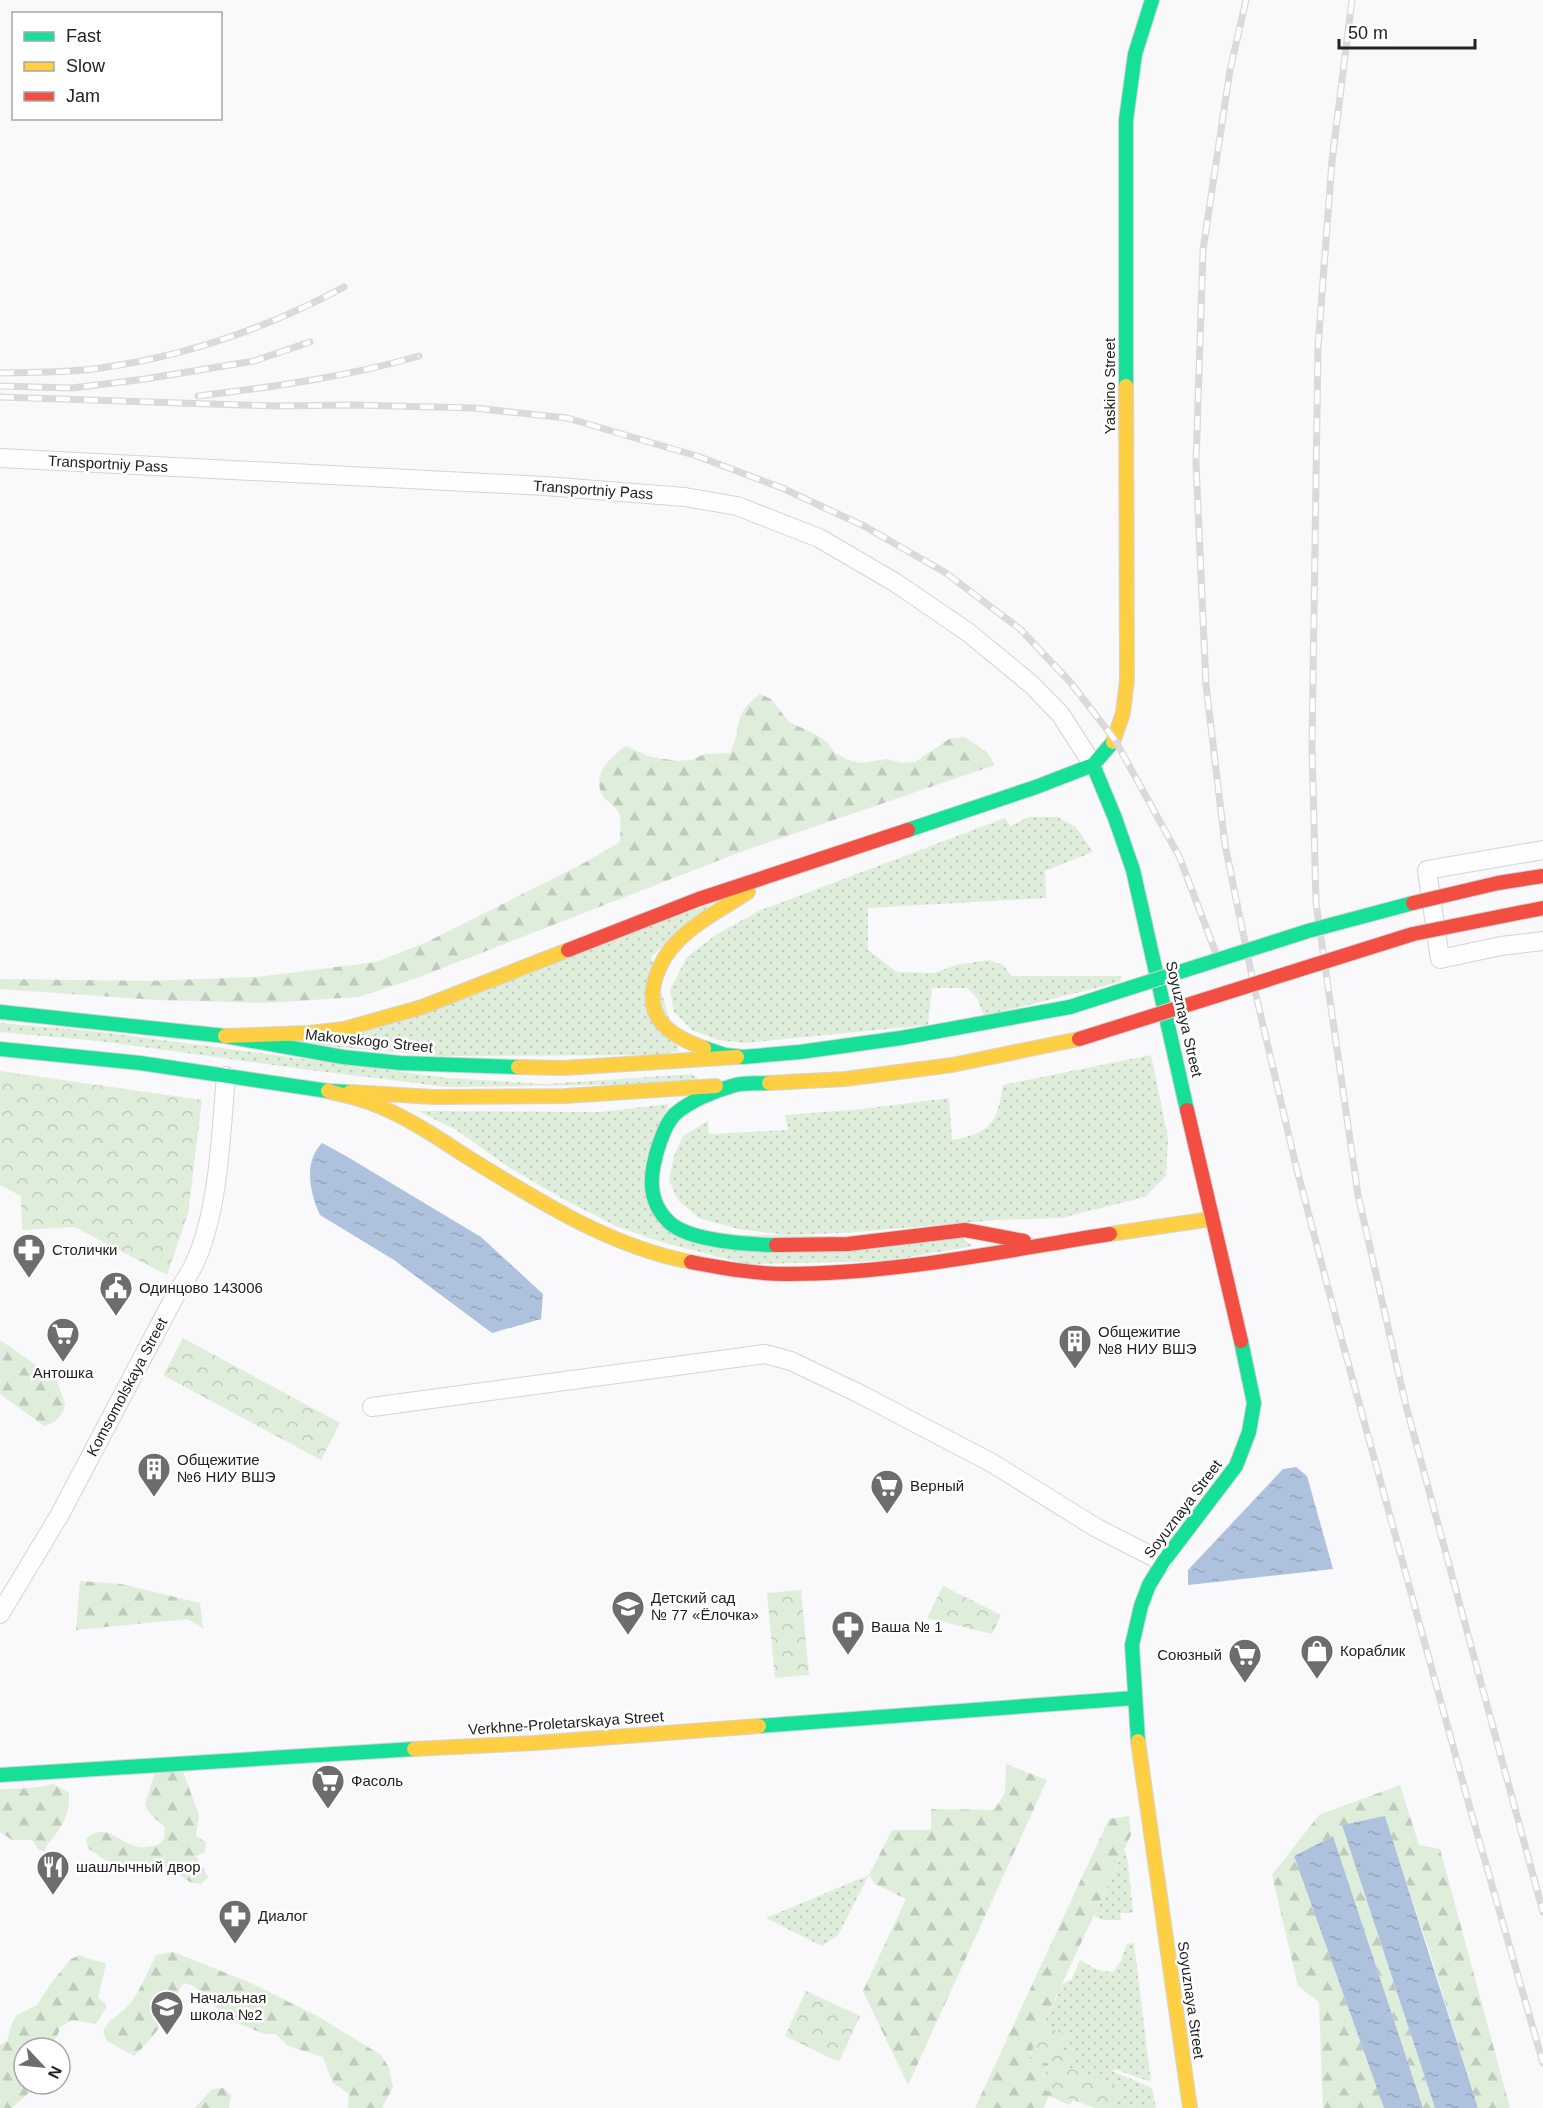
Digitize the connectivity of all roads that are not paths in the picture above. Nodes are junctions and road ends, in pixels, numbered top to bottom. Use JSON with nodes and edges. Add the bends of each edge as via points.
{"nodes":[{"id":1,"x":1152,"y":0,"type":"edge"},
{"id":2,"x":0,"y":458,"type":"edge"},
{"id":3,"x":1093,"y":765,"type":"junction"},
{"id":4,"x":1543,"y":850,"type":"edge"},
{"id":5,"x":771,"y":876,"type":"junction"},
{"id":6,"x":1543,"y":876,"type":"edge"},
{"id":7,"x":1543,"y":908,"type":"edge"},
{"id":8,"x":1543,"y":940,"type":"edge"},
{"id":9,"x":0,"y":1011,"type":"edge"},
{"id":10,"x":225,"y":1036,"type":"junction"},
{"id":11,"x":0,"y":1049,"type":"edge"},
{"id":12,"x":737,"y":1057,"type":"junction"},
{"id":13,"x":226,"y":1076,"type":"junction"},
{"id":14,"x":734,"y":1085,"type":"junction"},
{"id":15,"x":328,"y":1091,"type":"junction"},
{"id":16,"x":1211,"y":1218,"type":"junction"},
{"id":17,"x":1042,"y":1244,"type":"junction"},
{"id":18,"x":372,"y":1407,"type":"dead end"},
{"id":19,"x":1163,"y":1562,"type":"junction"},
{"id":20,"x":0,"y":1614,"type":"edge"},
{"id":21,"x":1134,"y":1698,"type":"junction"},
{"id":22,"x":0,"y":1776,"type":"edge"},
{"id":23,"x":1190,"y":2108,"type":"edge"}],
"edges":[{"from":1,"to":3,"type":"street","name":"Yaskino Street","via":[[1135,54],[1126,120],[1127,680],[1115,740]]},
{"from":2,"to":3,"type":"street","name":"Transportniy Pass","via":[[545,486],[685,497],[737,506],[819,538],[896,583],[969,633],[1054,708]]},
{"from":3,"to":5,"type":"street"},
{"from":3,"to":16,"type":"street","name":"Soyuznaya Street","via":[[1133,870]]},
{"from":4,"to":8,"type":"street","via":[[1427,870],[1440,959]]},
{"from":5,"to":10,"type":"street","via":[[699,899],[384,1018],[309,1033]]},
{"from":5,"to":12,"type":"street","via":[[671,947],[660,964],[655,985],[654,1008],[675,1035]]},
{"from":6,"to":12,"type":"street","name":"Makovskogo Street","bridge":true,"via":[[1413,902],[1328,925],[1070,1007],[846,1047]]},
{"from":7,"to":14,"type":"street","bridge":true,"via":[[1413,934],[1079,1039],[940,1067],[845,1079]]},
{"from":9,"to":10,"type":"street","name":"Makovskogo Street"},
{"from":10,"to":12,"type":"street","name":"Makovskogo Street","via":[[343,1057],[480,1067],[563,1068]]},
{"from":11,"to":13,"type":"street"},
{"from":13,"to":15,"type":"street"},
{"from":13,"to":20,"type":"street","name":"Komsomolskaya Street","via":[[211,1211],[196,1262],[60,1516]]},
{"from":14,"to":15,"type":"street","via":[[565,1096],[434,1097]]},
{"from":14,"to":17,"type":"street","via":[[697,1100],[674,1115],[656,1149],[650,1181],[653,1197],[671,1224],[685,1232],[768,1245],[848,1244],[964,1230]]},
{"from":15,"to":17,"type":"street","via":[[368,1102],[420,1127],[547,1206],[594,1230],[654,1253],[706,1266],[786,1274],[876,1270]]},
{"from":16,"to":17,"type":"street"},
{"from":16,"to":19,"type":"street","name":"Soyuznaya Street","via":[[1254,1403],[1249,1432],[1236,1466]]},
{"from":18,"to":19,"type":"street","via":[[765,1354],[791,1361],[871,1399],[992,1463],[1095,1527]]},
{"from":19,"to":21,"type":"street","name":"Soyuznaya Street","via":[[1149,1585],[1134,1632]]},
{"from":21,"to":22,"type":"street","name":"Verkhne-Proletarskaya Street","via":[[534,1743]]},
{"from":21,"to":23,"type":"street","name":"Soyuznaya Street"}]}
